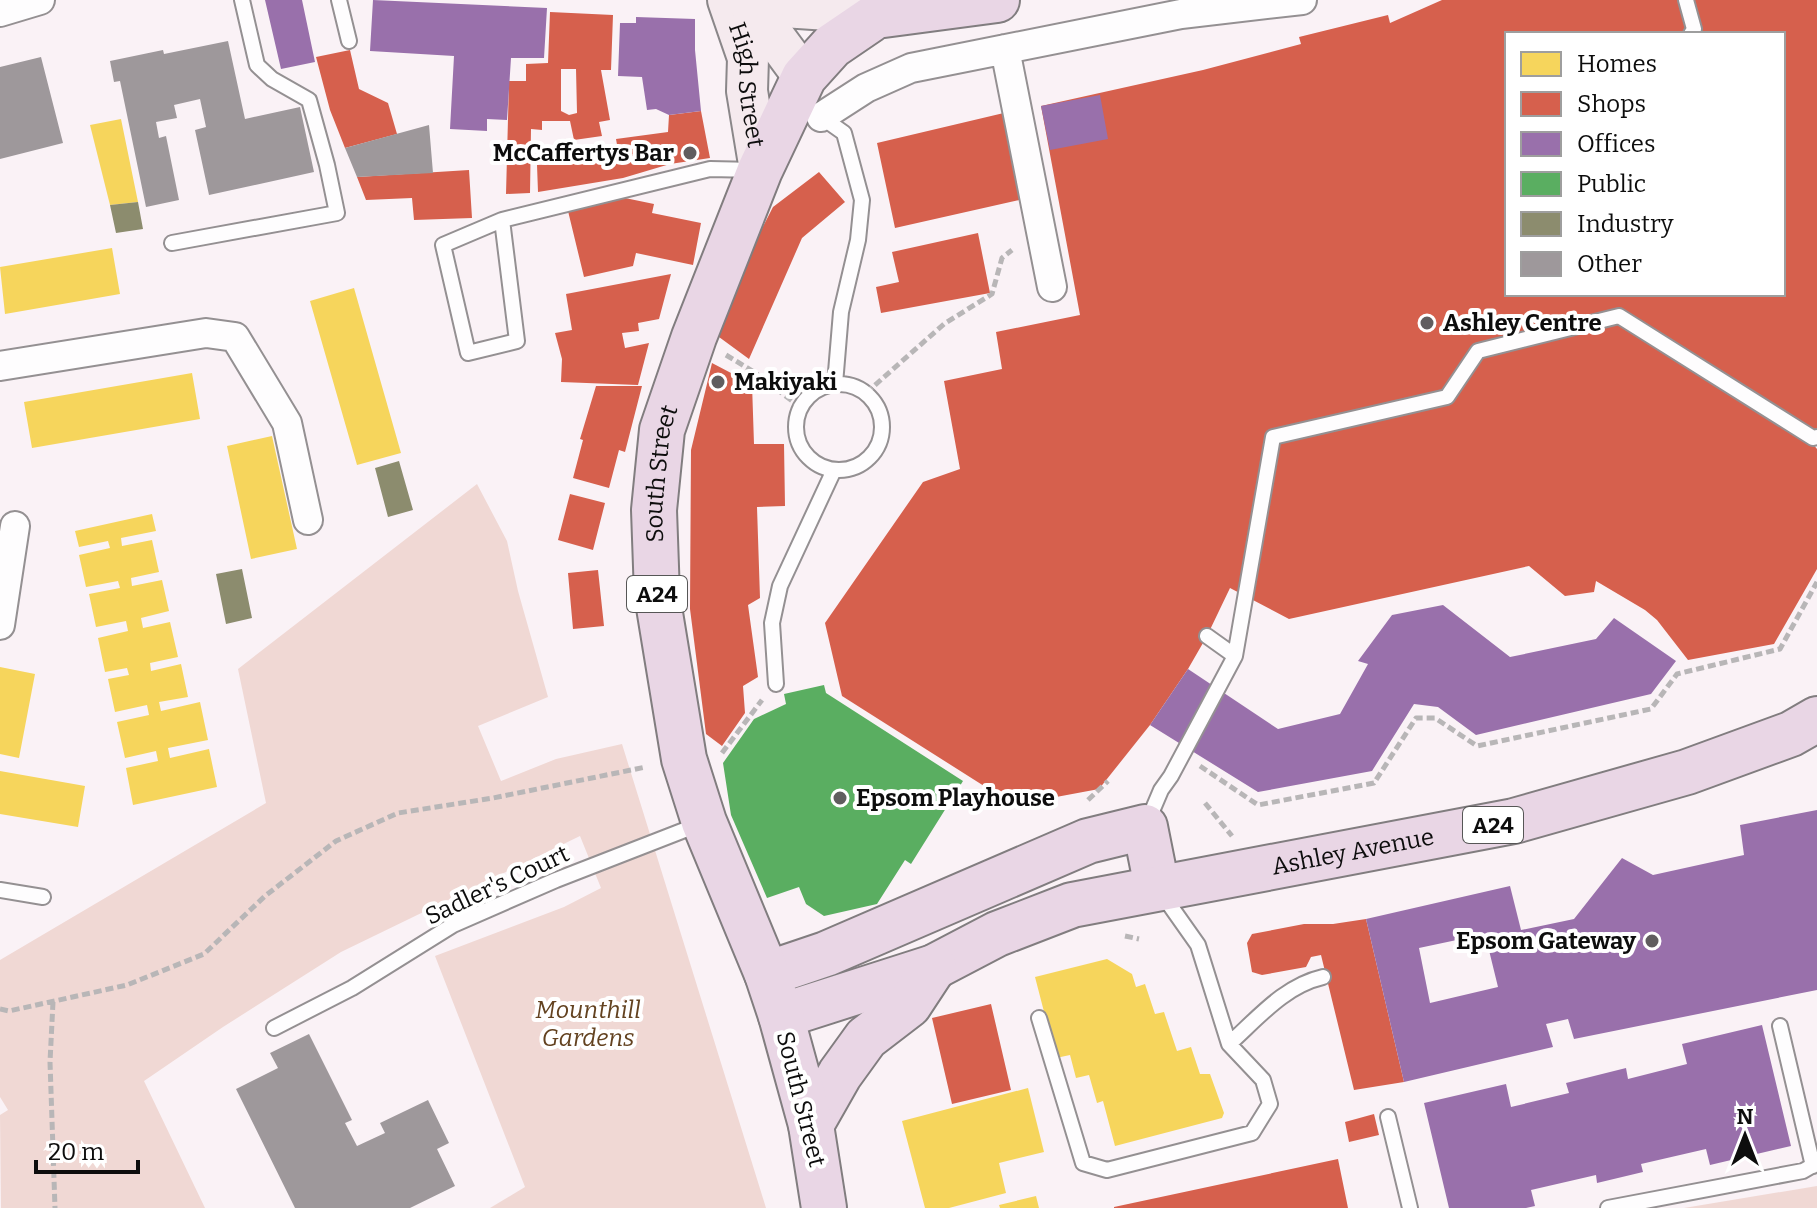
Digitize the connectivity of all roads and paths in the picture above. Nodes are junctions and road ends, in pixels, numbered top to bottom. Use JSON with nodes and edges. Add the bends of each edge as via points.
{"nodes":[{"id":1,"x":40,"y":0,"type":"edge"},
{"id":2,"x":242,"y":0,"type":"edge"},
{"id":3,"x":339,"y":0,"type":"edge"},
{"id":4,"x":997,"y":0,"type":"edge"},
{"id":5,"x":1302,"y":0,"type":"edge"},
{"id":6,"x":1686,"y":0,"type":"edge"},
{"id":7,"x":735,"y":1,"type":"edge"},
{"id":8,"x":0,"y":12,"type":"edge"},
{"id":9,"x":876,"y":16,"type":"junction"},
{"id":10,"x":1692,"y":32,"type":"edge"},
{"id":11,"x":349,"y":41,"type":"dead end"},
{"id":12,"x":1005,"y":49,"type":"junction"},
{"id":13,"x":806,"y":101,"type":"junction"},
{"id":14,"x":760,"y":170,"type":"junction"},
{"id":15,"x":502,"y":220,"type":"junction"},
{"id":16,"x":1040,"y":228,"type":"junction"},
{"id":17,"x":172,"y":243,"type":"dead end"},
{"id":18,"x":1052,"y":287,"type":"dead end"},
{"id":19,"x":694,"y":337,"type":"junction"},
{"id":20,"x":0,"y":366,"type":"edge"},
{"id":21,"x":835,"y":384,"type":"junction"},
{"id":22,"x":866,"y":393,"type":"junction"},
{"id":23,"x":800,"y":407,"type":"junction"},
{"id":24,"x":1817,"y":437,"type":"edge"},
{"id":25,"x":834,"y":470,"type":"junction"},
{"id":26,"x":308,"y":520,"type":"dead end"},
{"id":27,"x":15,"y":526,"type":"dead end"},
{"id":28,"x":1817,"y":582,"type":"edge"},
{"id":29,"x":8,"y":631,"type":"edge"},
{"id":30,"x":1207,"y":636,"type":"dead end"},
{"id":31,"x":1235,"y":656,"type":"junction"},
{"id":32,"x":776,"y":684,"type":"joint"},
{"id":33,"x":1817,"y":719,"type":"edge"},
{"id":34,"x":1183,"y":755,"type":"junction"},
{"id":35,"x":684,"y":759,"type":"junction"},
{"id":36,"x":1205,"y":803,"type":"dead end"},
{"id":37,"x":704,"y":822,"type":"junction"},
{"id":38,"x":1145,"y":827,"type":"junction"},
{"id":39,"x":1237,"y":841,"type":"dead end"},
{"id":40,"x":1157,"y":887,"type":"junction"},
{"id":41,"x":0,"y":890,"type":"edge"},
{"id":42,"x":43,"y":897,"type":"dead end"},
{"id":43,"x":934,"y":967,"type":"junction"},
{"id":44,"x":767,"y":974,"type":"junction"},
{"id":45,"x":1323,"y":977,"type":"dead end"},
{"id":46,"x":53,"y":1002,"type":"junction"},
{"id":47,"x":0,"y":1009,"type":"edge"},
{"id":48,"x":781,"y":1016,"type":"junction"},
{"id":49,"x":1039,"y":1018,"type":"dead end"},
{"id":50,"x":1780,"y":1026,"type":"dead end"},
{"id":51,"x":274,"y":1028,"type":"dead end"},
{"id":52,"x":1229,"y":1044,"type":"junction"},
{"id":53,"x":1388,"y":1117,"type":"dead end"},
{"id":54,"x":811,"y":1125,"type":"junction"},
{"id":55,"x":1815,"y":1164,"type":"edge"},
{"id":56,"x":55,"y":1208,"type":"edge"},
{"id":57,"x":824,"y":1208,"type":"edge"},
{"id":58,"x":1410,"y":1208,"type":"edge"},
{"id":59,"x":1608,"y":1208,"type":"edge"}],
"edges":[{"from":1,"to":8,"type":"street"},
{"from":2,"to":17,"type":"lane","via":[[257,65],[309,100],[337,213]]},
{"from":3,"to":11,"type":"lane"},
{"from":4,"to":9,"type":"highway","number":"A24"},
{"from":5,"to":12,"type":"street","via":[[1181,14]]},
{"from":6,"to":10,"type":"lane"},
{"from":7,"to":9,"type":"main road"},
{"from":7,"to":13,"type":"main road"},
{"from":7,"to":14,"type":"main road","name":"High Street","via":[[748,58],[747,91]]},
{"from":9,"to":13,"type":"highway","name":"South Street","number":"A24","via":[[832,46]]},
{"from":12,"to":13,"type":"street","via":[[911,68],[866,88]]},
{"from":12,"to":16,"type":"street"},
{"from":13,"to":14,"type":"highway","name":"South Street","number":"A24"},
{"from":13,"to":21,"type":"lane","via":[[844,133],[862,200],[841,312]]},
{"from":14,"to":15,"type":"lane","via":[[710,169]]},
{"from":14,"to":19,"type":"highway","name":"South Street","number":"A24"},
{"from":15,"to":15,"type":"lane","via":[[517,341],[468,353],[443,245]]},
{"from":16,"to":18,"type":"street"},
{"from":16,"to":22,"type":"path","via":[[1002,258],[992,294],[944,324]]},
{"from":19,"to":23,"type":"path"},
{"from":19,"to":35,"type":"highway","name":"South Street","number":"A24","via":[[662,430],[654,510],[657,595]]},
{"from":20,"to":26,"type":"street","via":[[206,333],[235,337],[287,423]]},
{"from":21,"to":22,"type":"lane"},
{"from":21,"to":23,"type":"lane","via":[[821,387]]},
{"from":22,"to":25,"type":"lane","via":[[881,416],[879,444],[861,464]]},
{"from":23,"to":25,"type":"lane","via":[[796,434],[801,447],[820,466]]},
{"from":24,"to":31,"type":"lane","via":[[1619,316],[1478,351],[1447,397],[1273,437]]},
{"from":25,"to":32,"type":"lane","via":[[780,586],[772,623]]},
{"from":27,"to":29,"type":"street"},
{"from":28,"to":34,"type":"path","via":[[1780,649],[1677,674],[1651,709],[1477,746],[1435,718],[1416,718],[1374,783],[1258,805]]},
{"from":30,"to":31,"type":"lane"},
{"from":31,"to":34,"type":"lane"},
{"from":32,"to":35,"type":"path","via":[[722,754]]},
{"from":33,"to":40,"type":"highway","name":"Ashley Avenue","number":"A24","via":[[1791,734],[1687,772],[1514,821]]},
{"from":34,"to":38,"type":"lane"},
{"from":35,"to":37,"type":"highway","name":"South Street","number":"A24"},
{"from":35,"to":46,"type":"path","via":[[398,813],[336,841],[265,896],[204,954],[127,985]]},
{"from":36,"to":39,"type":"path"},
{"from":37,"to":44,"type":"highway","name":"South Street","number":"A24"},
{"from":37,"to":51,"type":"lane","name":"Sadler's Court","via":[[453,925],[352,988]]},
{"from":38,"to":40,"type":"highway"},
{"from":38,"to":44,"type":"highway","via":[[1088,841],[826,954]]},
{"from":40,"to":43,"type":"highway","name":"Ashley Avenue","number":"A24","via":[[1072,905],[997,934]]},
{"from":40,"to":52,"type":"lane","via":[[1198,945]]},
{"from":41,"to":42,"type":"lane"},
{"from":43,"to":48,"type":"highway","name":"Ashley Avenue","number":"A24"},
{"from":43,"to":54,"type":"highway","name":"Ashley Avenue","number":"A24","via":[[909,1005],[866,1038]]},
{"from":44,"to":48,"type":"highway","name":"South Street","number":"A24"},
{"from":45,"to":52,"type":"lane","via":[[1288,991]]},
{"from":46,"to":47,"type":"path"},
{"from":46,"to":56,"type":"path"},
{"from":48,"to":54,"type":"highway","name":"South Street","number":"A24"},
{"from":49,"to":52,"type":"lane","via":[[1083,1163],[1107,1170],[1252,1133],[1270,1104],[1263,1080]]},
{"from":50,"to":55,"type":"lane"},
{"from":53,"to":58,"type":"lane"},
{"from":54,"to":57,"type":"highway","name":"South Street","number":"A24"},
{"from":55,"to":59,"type":"lane","via":[[1803,1171]]}]}
